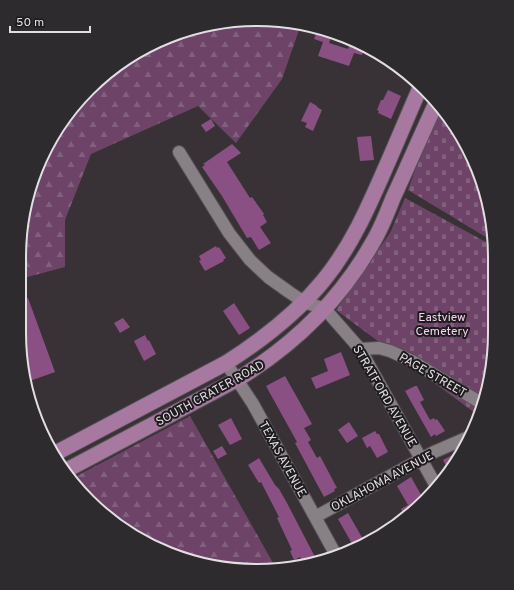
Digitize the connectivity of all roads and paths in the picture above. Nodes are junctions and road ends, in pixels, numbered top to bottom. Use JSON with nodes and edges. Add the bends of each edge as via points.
{"nodes":[{"id":1,"x":418,"y":92,"type":"edge"},
{"id":2,"x":433,"y":108,"type":"edge"},
{"id":3,"x":179,"y":152,"type":"dead end"},
{"id":4,"x":304,"y":302,"type":"junction"},
{"id":5,"x":325,"y":309,"type":"junction"},
{"id":6,"x":360,"y":349,"type":"junction"},
{"id":7,"x":226,"y":363,"type":"junction"},
{"id":8,"x":238,"y":379,"type":"junction"},
{"id":9,"x":478,"y":401,"type":"edge"},
{"id":10,"x":461,"y":440,"type":"edge"},
{"id":11,"x":59,"y":451,"type":"edge"},
{"id":12,"x":421,"y":460,"type":"junction"},
{"id":13,"x":70,"y":468,"type":"edge"},
{"id":14,"x":434,"y":482,"type":"edge"},
{"id":15,"x":315,"y":517,"type":"junction"},
{"id":16,"x":333,"y":551,"type":"edge"}],
"edges":[{"from":1,"to":4,"type":"main road","name":"SOUTH CRATER ROAD","via":[[354,235],[340,259]]},
{"from":2,"to":5,"type":"main road","name":"SOUTH CRATER ROAD","via":[[374,241],[352,275]]},
{"from":3,"to":4,"type":"street","via":[[229,234],[250,260],[268,277]]},
{"from":4,"to":5,"type":"street"},
{"from":4,"to":7,"type":"main road","name":"SOUTH CRATER ROAD","via":[[273,330]]},
{"from":5,"to":6,"type":"street","name":"STRATFORD AVENUE"},
{"from":5,"to":8,"type":"main road","name":"SOUTH CRATER ROAD","via":[[312,324],[264,363]]},
{"from":6,"to":9,"type":"street","name":"PAGE STREET","via":[[368,347],[390,351],[412,361]]},
{"from":6,"to":12,"type":"street","name":"STRATFORD AVENUE"},
{"from":7,"to":8,"type":"street","name":"TEXAS AVENUE"},
{"from":7,"to":11,"type":"main road","name":"SOUTH CRATER ROAD"},
{"from":8,"to":13,"type":"main road","name":"SOUTH CRATER ROAD"},
{"from":8,"to":15,"type":"street","name":"TEXAS AVENUE"},
{"from":10,"to":12,"type":"street","name":"OKLAHOMA AVENUE"},
{"from":12,"to":14,"type":"street","name":"STRATFORD AVENUE"},
{"from":12,"to":15,"type":"street","name":"OKLAHOMA AVENUE"},
{"from":15,"to":16,"type":"street","name":"TEXAS AVENUE"}]}
